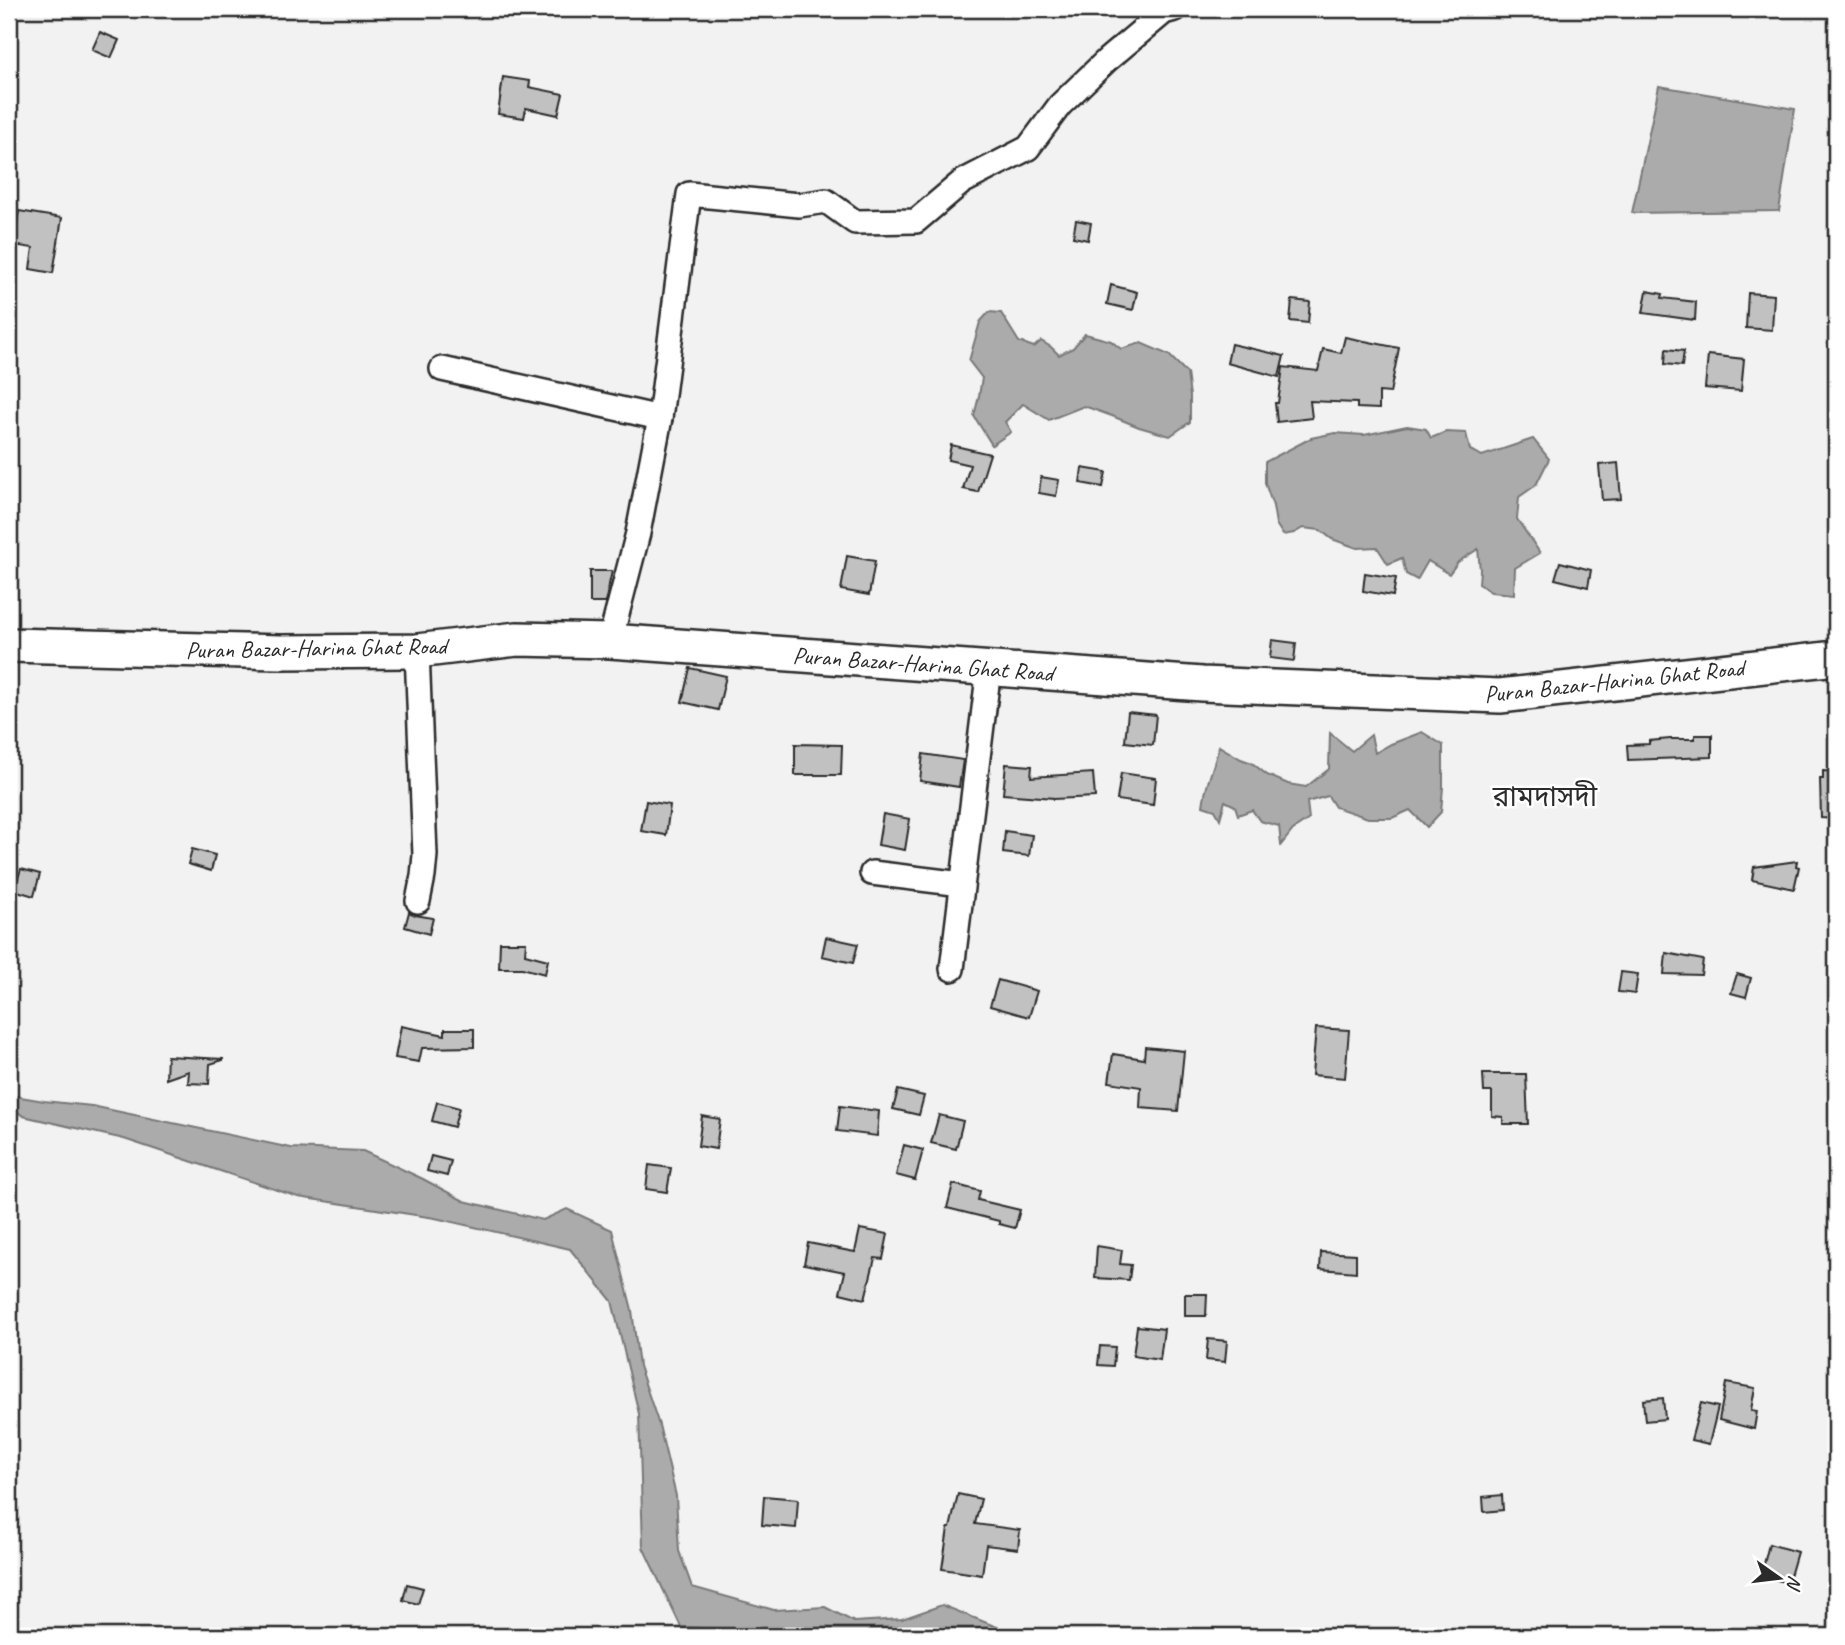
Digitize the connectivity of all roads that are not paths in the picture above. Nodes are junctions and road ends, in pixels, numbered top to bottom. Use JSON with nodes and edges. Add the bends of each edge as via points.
{"nodes":[{"id":1,"x":1175,"y":9,"type":"edge"},
{"id":2,"x":442,"y":369,"type":"dead end"},
{"id":3,"x":660,"y":418,"type":"junction"},
{"id":4,"x":610,"y":641,"type":"junction"},
{"id":5,"x":9,"y":645,"type":"edge"},
{"id":6,"x":417,"y":652,"type":"junction"},
{"id":7,"x":1836,"y":658,"type":"edge"},
{"id":8,"x":989,"y":668,"type":"junction"},
{"id":9,"x":872,"y":873,"type":"dead end"},
{"id":10,"x":962,"y":884,"type":"junction"},
{"id":11,"x":418,"y":901,"type":"dead end"},
{"id":12,"x":952,"y":969,"type":"dead end"}],
"edges":[{"from":1,"to":3,"type":"street","via":[[1164,12],[1108,59],[1060,106],[1028,148],[962,182],[916,221],[855,222],[826,201],[799,205],[689,194]]},
{"from":2,"to":3,"type":"street"},
{"from":3,"to":4,"type":"street","via":[[638,533]]},
{"from":4,"to":6,"type":"main road","name":"Puran Bazar-Harina Ghat Road","via":[[517,639]]},
{"from":4,"to":8,"type":"main road","name":"Puran Bazar-Harina Ghat Road"},
{"from":5,"to":6,"type":"main road","name":"Puran Bazar-Harina Ghat Road"},
{"from":6,"to":11,"type":"street","via":[[425,855]]},
{"from":7,"to":8,"type":"main road","name":"Puran Bazar-Harina Ghat Road","via":[[1500,696],[1202,684]]},
{"from":8,"to":10,"type":"street"},
{"from":9,"to":10,"type":"street"},
{"from":10,"to":12,"type":"street"}]}
